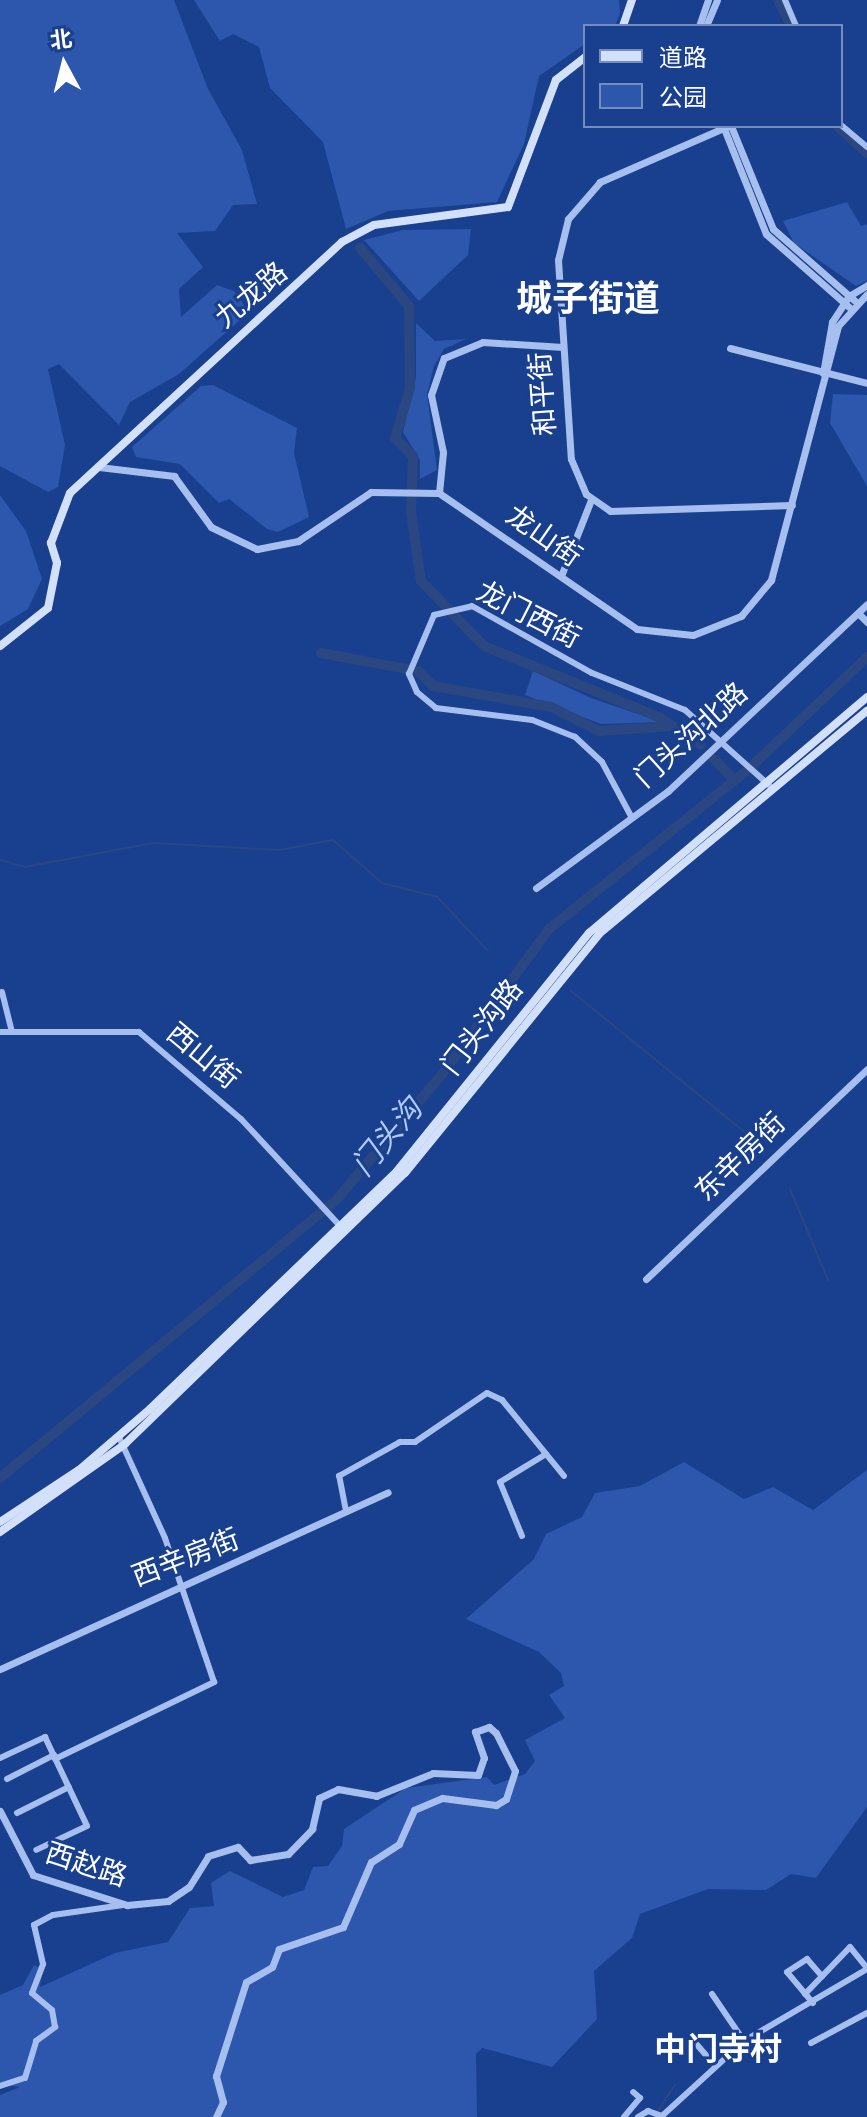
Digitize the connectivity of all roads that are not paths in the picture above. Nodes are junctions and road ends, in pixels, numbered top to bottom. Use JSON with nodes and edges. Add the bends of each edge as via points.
{"nodes":[{"id":1,"x":632,"y":0,"type":"edge"},
{"id":2,"x":708,"y":0,"type":"edge"},
{"id":3,"x":717,"y":0,"type":"edge"},
{"id":4,"x":785,"y":0,"type":"edge"},
{"id":5,"x":624,"y":24,"type":"edge"},
{"id":6,"x":700,"y":24,"type":"edge"},
{"id":7,"x":707,"y":24,"type":"edge"},
{"id":8,"x":795,"y":24,"type":"edge"},
{"id":9,"x":583,"y":59,"type":"edge"},
{"id":10,"x":843,"y":127,"type":"edge"},
{"id":11,"x":722,"y":128,"type":"edge"},
{"id":12,"x":728,"y":128,"type":"edge"},
{"id":13,"x":867,"y":147,"type":"edge"},
{"id":14,"x":867,"y":285,"type":"edge"},
{"id":15,"x":867,"y":294,"type":"edge"},
{"id":16,"x":849,"y":301,"type":"junction"},
{"id":17,"x":563,"y":347,"type":"junction"},
{"id":18,"x":730,"y":348,"type":"dead end"},
{"id":19,"x":823,"y":373,"type":"junction"},
{"id":20,"x":867,"y":383,"type":"edge"},
{"id":21,"x":99,"y":467,"type":"junction"},
{"id":22,"x":439,"y":493,"type":"junction"},
{"id":23,"x":591,"y":500,"type":"junction"},
{"id":24,"x":792,"y":505,"type":"junction"},
{"id":25,"x":561,"y":576,"type":"junction"},
{"id":26,"x":867,"y":604,"type":"edge"},
{"id":27,"x":858,"y":613,"type":"junction"},
{"id":28,"x":867,"y":622,"type":"edge"},
{"id":29,"x":0,"y":646,"type":"edge"},
{"id":30,"x":867,"y":697,"type":"edge"},
{"id":31,"x":867,"y":711,"type":"edge"},
{"id":32,"x":725,"y":739,"type":"junction"},
{"id":33,"x":770,"y":787,"type":"junction"},
{"id":34,"x":632,"y":818,"type":"junction"},
{"id":35,"x":536,"y":888,"type":"dead end"},
{"id":36,"x":2,"y":992,"type":"dead end"},
{"id":37,"x":0,"y":1032,"type":"edge"},
{"id":38,"x":12,"y":1032,"type":"junction"},
{"id":39,"x":867,"y":1069,"type":"edge"},
{"id":40,"x":342,"y":1228,"type":"junction"},
{"id":41,"x":646,"y":1279,"type":"dead end"},
{"id":42,"x":122,"y":1441,"type":"junction"},
{"id":43,"x":546,"y":1454,"type":"junction"},
{"id":44,"x":564,"y":1476,"type":"dead end"},
{"id":45,"x":388,"y":1492,"type":"dead end"},
{"id":46,"x":346,"y":1511,"type":"junction"},
{"id":47,"x":0,"y":1522,"type":"edge"},
{"id":48,"x":0,"y":1532,"type":"edge"},
{"id":49,"x":522,"y":1536,"type":"dead end"},
{"id":50,"x":182,"y":1585,"type":"junction"},
{"id":51,"x":0,"y":1669,"type":"edge"},
{"id":52,"x":54,"y":1757,"type":"junction"},
{"id":53,"x":0,"y":1758,"type":"edge"},
{"id":54,"x":7,"y":1779,"type":"dead end"},
{"id":55,"x":69,"y":1787,"type":"junction"},
{"id":56,"x":0,"y":1811,"type":"edge"},
{"id":57,"x":17,"y":1813,"type":"dead end"},
{"id":58,"x":36,"y":1850,"type":"dead end"},
{"id":59,"x":127,"y":1905,"type":"junction"},
{"id":60,"x":867,"y":1968,"type":"edge"},
{"id":61,"x":822,"y":1976,"type":"junction"},
{"id":62,"x":712,"y":1994,"type":"dead end"},
{"id":63,"x":805,"y":1994,"type":"junction"},
{"id":64,"x":813,"y":2003,"type":"junction"},
{"id":65,"x":867,"y":2013,"type":"edge"},
{"id":66,"x":692,"y":2039,"type":"dead end"},
{"id":67,"x":744,"y":2041,"type":"junction"},
{"id":68,"x":811,"y":2043,"type":"dead end"},
{"id":69,"x":715,"y":2065,"type":"junction"},
{"id":70,"x":0,"y":2086,"type":"edge"},
{"id":71,"x":633,"y":2092,"type":"dead end"},
{"id":72,"x":216,"y":2117,"type":"edge"},
{"id":73,"x":624,"y":2117,"type":"edge"},
{"id":74,"x":638,"y":2117,"type":"edge"}],
"edges":[{"from":1,"to":5,"type":"main road"},
{"from":2,"to":6,"type":"street"},
{"from":3,"to":7,"type":"street"},
{"from":4,"to":8,"type":"street"},
{"from":9,"to":21,"type":"main road","name":"九龙路","via":[[556,80],[508,207],[374,225],[342,242]]},
{"from":10,"to":13,"type":"street"},
{"from":11,"to":17,"type":"street","name":"和平街","via":[[614,173],[574,210],[559,247]]},
{"from":12,"to":16,"type":"street","via":[[766,234]]},
{"from":14,"to":16,"type":"street"},
{"from":15,"to":16,"type":"street"},
{"from":16,"to":19,"type":"street","name":"龙山街"},
{"from":17,"to":22,"type":"street","via":[[483,342],[444,358],[431,395],[443,452]]},
{"from":17,"to":23,"type":"street","name":"和平街","via":[[571,459]]},
{"from":18,"to":19,"type":"street"},
{"from":19,"to":20,"type":"street"},
{"from":19,"to":24,"type":"street","name":"龙山街"},
{"from":21,"to":22,"type":"street","name":"龙山街","via":[[174,476],[211,527],[257,549],[298,541],[371,492],[405,487]]},
{"from":21,"to":29,"type":"main road","name":"九龙路","via":[[58,516],[48,608]]},
{"from":22,"to":25,"type":"street","name":"龙山街"},
{"from":23,"to":24,"type":"street","via":[[618,512]]},
{"from":23,"to":25,"type":"street"},
{"from":24,"to":25,"type":"street","name":"龙山街","via":[[771,580],[756,604],[720,629],[664,636],[637,629]]},
{"from":26,"to":27,"type":"street","name":"门头沟北路"},
{"from":27,"to":28,"type":"street"},
{"from":27,"to":32,"type":"street","name":"门头沟北路"},
{"from":30,"to":33,"type":"main road","name":"门头沟路"},
{"from":31,"to":33,"type":"main road","name":"门头沟路"},
{"from":32,"to":33,"type":"street","name":"龙门西街"},
{"from":32,"to":34,"type":"street","name":"门头沟北路"},
{"from":32,"to":34,"type":"street","name":"龙门西街","via":[[685,710],[592,673],[472,606],[443,607],[409,674],[417,692],[436,708],[532,720],[575,737],[602,762]]},
{"from":33,"to":40,"type":"main road","name":"门头沟路","via":[[567,967],[405,1173]]},
{"from":34,"to":35,"type":"street","name":"门头沟北路"},
{"from":36,"to":38,"type":"street"},
{"from":37,"to":38,"type":"street","name":"西山街"},
{"from":38,"to":40,"type":"street","name":"西山街","via":[[139,1032],[241,1119]]},
{"from":39,"to":41,"type":"street","name":"东辛房街"},
{"from":40,"to":42,"type":"main road","name":"门头沟路"},
{"from":42,"to":47,"type":"main road","name":"门头沟路"},
{"from":42,"to":48,"type":"main road","name":"门头沟路"},
{"from":42,"to":50,"type":"street"},
{"from":43,"to":44,"type":"street"},
{"from":43,"to":46,"type":"street","via":[[487,1393],[415,1442],[400,1442],[339,1476]]},
{"from":43,"to":49,"type":"street","via":[[500,1482]]},
{"from":45,"to":46,"type":"street","name":"西辛房街"},
{"from":46,"to":50,"type":"street","name":"西辛房街"},
{"from":50,"to":51,"type":"street","name":"西辛房街"},
{"from":50,"to":52,"type":"street","via":[[214,1682]]},
{"from":52,"to":53,"type":"street","via":[[45,1737]]},
{"from":52,"to":54,"type":"street"},
{"from":52,"to":55,"type":"street"},
{"from":55,"to":57,"type":"street"},
{"from":55,"to":58,"type":"street","via":[[87,1826]]},
{"from":56,"to":59,"type":"street","name":"西赵路","via":[[33,1875]]},
{"from":59,"to":70,"type":"street","via":[[53,1915],[34,1925],[43,1964],[32,1993],[52,2010],[55,2027],[36,2041],[25,2078]]},
{"from":59,"to":72,"type":"street","name":"西赵路","via":[[168,1901],[189,1887],[208,1856],[228,1848],[250,1860],[288,1854],[312,1829],[319,1798],[338,1789],[376,1796],[433,1773],[478,1775],[484,1758],[474,1739],[482,1726],[496,1733],[515,1771],[506,1799],[496,1805],[442,1798],[414,1810],[399,1844],[371,1862],[343,1927],[279,1949],[272,1967],[246,1982],[216,2076],[223,2102]]},
{"from":60,"to":61,"type":"street","via":[[850,1947]]},
{"from":60,"to":64,"type":"street"},
{"from":61,"to":63,"type":"street"},
{"from":61,"to":63,"type":"street","via":[[807,1959],[787,1972]]},
{"from":62,"to":67,"type":"street"},
{"from":63,"to":64,"type":"street"},
{"from":64,"to":67,"type":"street"},
{"from":65,"to":68,"type":"street"},
{"from":66,"to":69,"type":"street"},
{"from":67,"to":69,"type":"street"},
{"from":69,"to":74,"type":"street","via":[[656,2113]]},
{"from":71,"to":73,"type":"street","via":[[640,2098]]}]}
